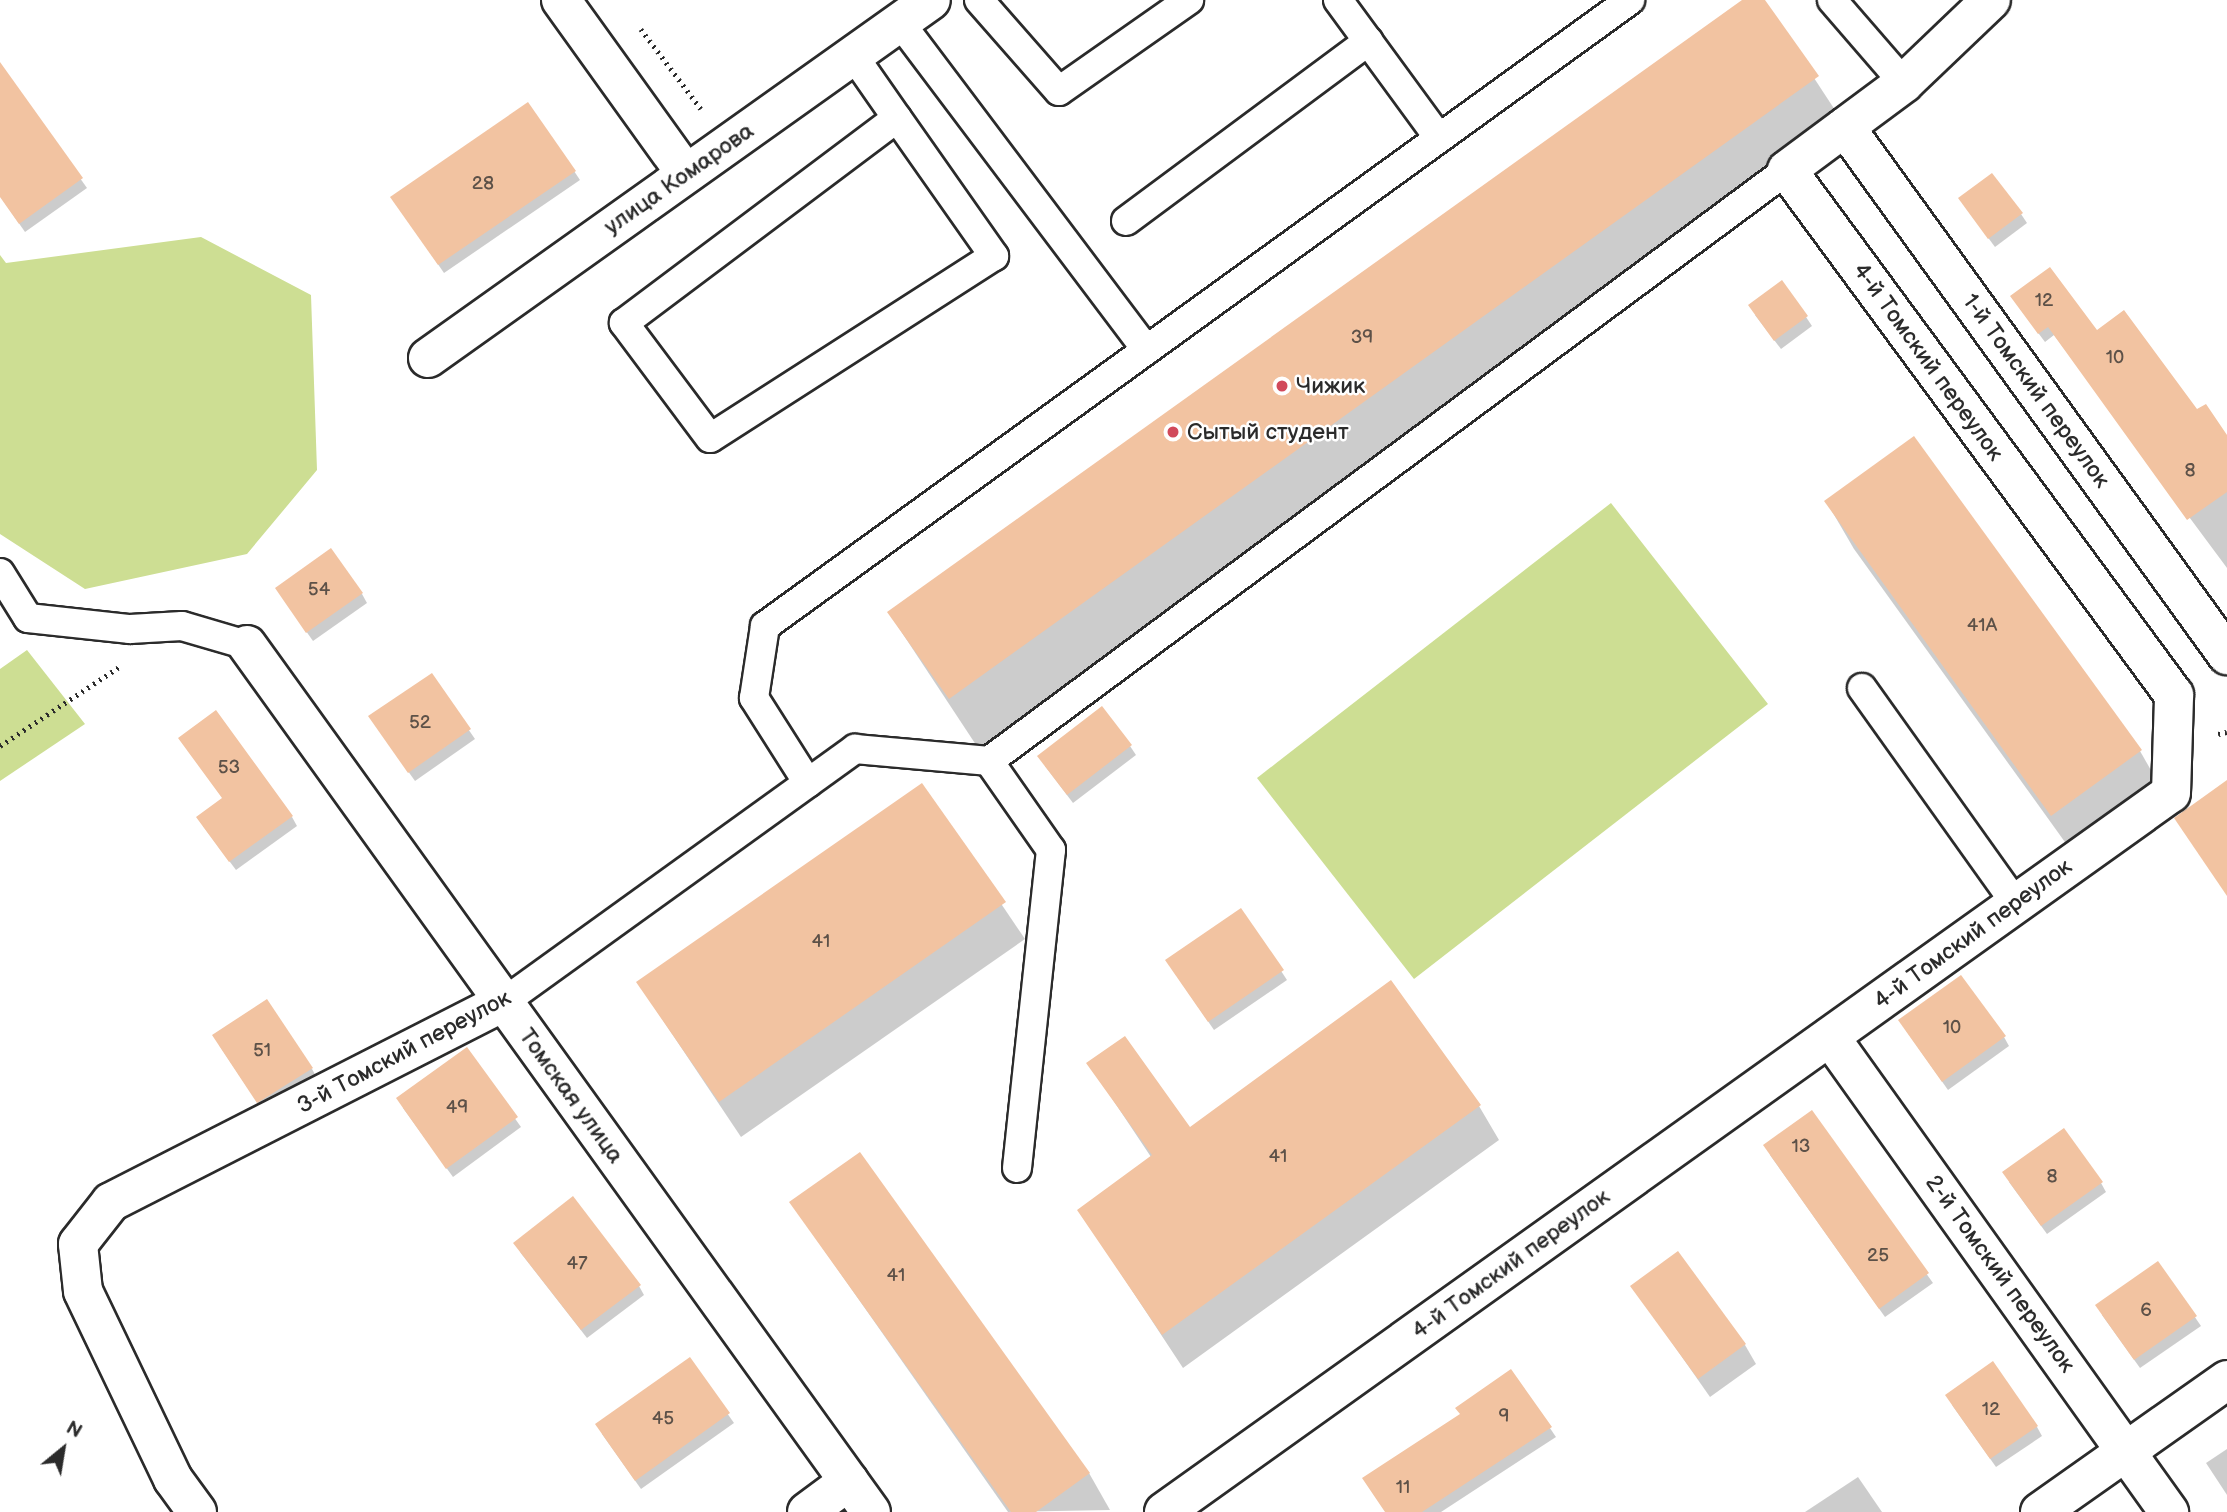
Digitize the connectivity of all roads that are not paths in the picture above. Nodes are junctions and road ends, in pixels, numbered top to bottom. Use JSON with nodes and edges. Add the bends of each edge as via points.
{"nodes":[{"id":1,"x":561,"y":0,"type":"edge"},
{"id":2,"x":979,"y":0,"type":"edge"},
{"id":3,"x":1189,"y":0,"type":"edge"},
{"id":4,"x":1338,"y":0,"type":"edge"},
{"id":5,"x":1630,"y":0,"type":"edge"},
{"id":6,"x":1832,"y":0,"type":"edge"},
{"id":7,"x":1991,"y":0,"type":"edge"},
{"id":8,"x":911,"y":8,"type":"edge"},
{"id":9,"x":1368,"y":41,"type":"junction"},
{"id":10,"x":853,"y":55,"type":"junction"},
{"id":11,"x":1904,"y":83,"type":"junction"},
{"id":12,"x":897,"y":118,"type":"junction"},
{"id":13,"x":1845,"y":127,"type":"junction"},
{"id":14,"x":1439,"y":138,"type":"junction"},
{"id":15,"x":1787,"y":170,"type":"junction"},
{"id":16,"x":686,"y":174,"type":"junction"},
{"id":17,"x":1126,"y":221,"type":"dead end"},
{"id":18,"x":1147,"y":350,"type":"junction"},
{"id":19,"x":428,"y":358,"type":"dead end"},
{"id":20,"x":0,"y":573,"type":"edge"},
{"id":21,"x":247,"y":645,"type":"joint"},
{"id":22,"x":2227,"y":656,"type":"edge"},
{"id":23,"x":1861,"y":688,"type":"dead end"},
{"id":24,"x":989,"y":761,"type":"junction"},
{"id":25,"x":808,"y":783,"type":"junction"},
{"id":26,"x":2016,"y":904,"type":"junction"},
{"id":27,"x":504,"y":1002,"type":"junction"},
{"id":28,"x":1830,"y":1037,"type":"junction"},
{"id":29,"x":1017,"y":1168,"type":"dead end"},
{"id":30,"x":2227,"y":1380,"type":"edge"},
{"id":31,"x":2126,"y":1451,"type":"junction"},
{"id":32,"x":849,"y":1481,"type":"junction"},
{"id":33,"x":197,"y":1512,"type":"edge"},
{"id":34,"x":807,"y":1512,"type":"edge"},
{"id":35,"x":871,"y":1512,"type":"edge"},
{"id":36,"x":1164,"y":1512,"type":"edge"},
{"id":37,"x":2040,"y":1512,"type":"edge"},
{"id":38,"x":2169,"y":1512,"type":"edge"}],
"edges":[{"from":1,"to":16,"type":"street"},
{"from":2,"to":3,"type":"lane","via":[[1059,91]]},
{"from":4,"to":9,"type":"lane"},
{"from":5,"to":14,"type":"lane"},
{"from":6,"to":11,"type":"lane"},
{"from":7,"to":11,"type":"street"},
{"from":8,"to":10,"type":"street","name":"улица Комарова"},
{"from":8,"to":18,"type":"lane"},
{"from":9,"to":14,"type":"lane"},
{"from":9,"to":17,"type":"lane"},
{"from":10,"to":12,"type":"lane"},
{"from":10,"to":16,"type":"street","name":"улица Комарова"},
{"from":11,"to":13,"type":"street"},
{"from":12,"to":12,"type":"lane","via":[[994,256],[710,438],[624,323]]},
{"from":13,"to":15,"type":"street"},
{"from":13,"to":22,"type":"street","name":"1-й Томский переулок"},
{"from":14,"to":18,"type":"lane"},
{"from":15,"to":24,"type":"lane"},
{"from":15,"to":26,"type":"street","name":"4-й Томский переулок","via":[[2174,695],[2171,793]]},
{"from":16,"to":19,"type":"street","name":"улица Комарова"},
{"from":18,"to":25,"type":"lane","via":[[765,626],[754,698]]},
{"from":20,"to":21,"type":"lane","via":[[28,618],[130,629],[182,626]]},
{"from":21,"to":27,"type":"street","name":"Томская улица"},
{"from":23,"to":26,"type":"lane"},
{"from":24,"to":25,"type":"lane","name":"3-й Томский переулок","via":[[855,749]]},
{"from":24,"to":29,"type":"lane","via":[[1051,850]]},
{"from":25,"to":27,"type":"lane","name":"3-й Томский переулок"},
{"from":26,"to":28,"type":"street","name":"4-й Томский переулок"},
{"from":27,"to":32,"type":"street","name":"Томская улица"},
{"from":27,"to":33,"type":"street","name":"3-й Томский переулок","via":[[111,1202],[78,1244],[83,1291],[173,1479]]},
{"from":28,"to":31,"type":"street","name":"2-й Томский переулок"},
{"from":28,"to":36,"type":"street","name":"4-й Томский переулок"},
{"from":30,"to":31,"type":"street"},
{"from":31,"to":37,"type":"street"},
{"from":31,"to":38,"type":"street","name":"2-й Томский переулок"},
{"from":32,"to":34,"type":"street"},
{"from":32,"to":35,"type":"street","name":"Томская улица"}]}
